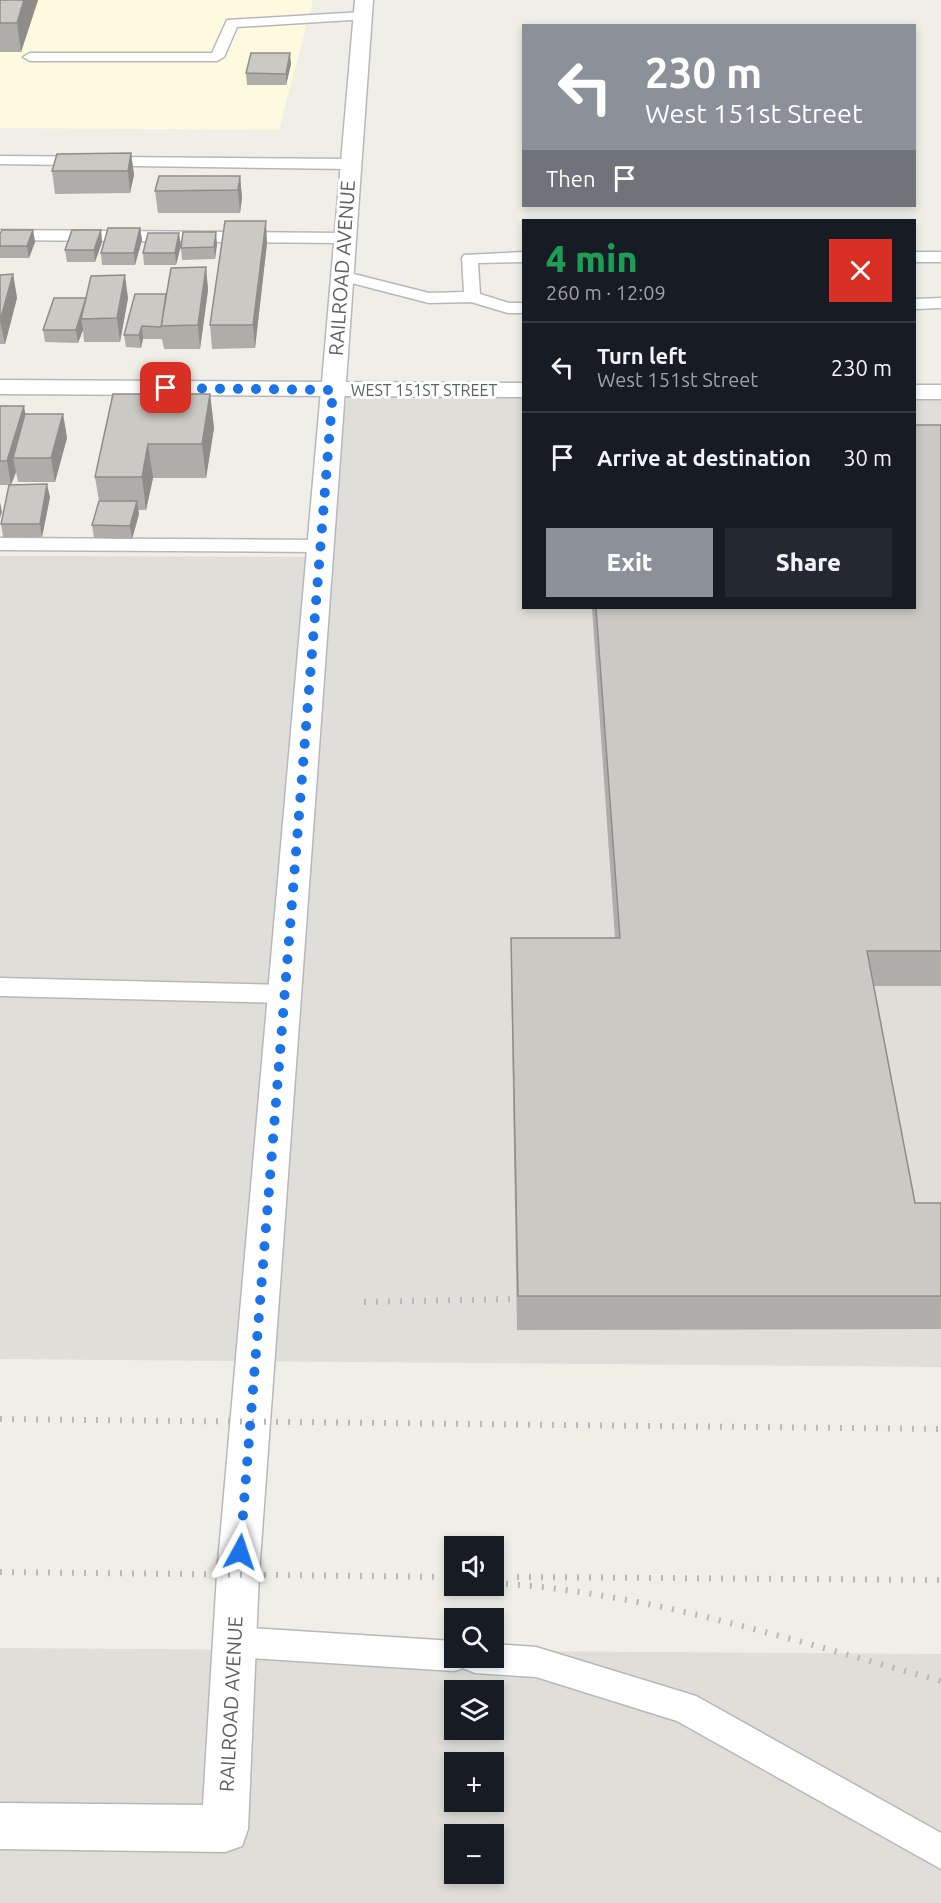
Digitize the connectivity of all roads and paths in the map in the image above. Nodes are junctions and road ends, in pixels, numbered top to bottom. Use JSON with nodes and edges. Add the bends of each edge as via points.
{"nodes":[{"id":1,"x":363,"y":8,"type":"edge"},
{"id":2,"x":30,"y":57,"type":"dead end"},
{"id":3,"x":0,"y":160,"type":"edge"},
{"id":4,"x":350,"y":164,"type":"junction"},
{"id":5,"x":0,"y":235,"type":"edge"},
{"id":6,"x":345,"y":238,"type":"junction"},
{"id":7,"x":522,"y":257,"type":"edge"},
{"id":8,"x":916,"y":257,"type":"edge"},
{"id":9,"x":941,"y":257,"type":"edge"},
{"id":10,"x":342,"y":276,"type":"junction"},
{"id":11,"x":472,"y":297,"type":"junction"},
{"id":12,"x":941,"y":303,"type":"edge"},
{"id":13,"x":916,"y":304,"type":"edge"},
{"id":14,"x":522,"y":308,"type":"edge"},
{"id":15,"x":0,"y":387,"type":"edge"},
{"id":16,"x":333,"y":390,"type":"junction"},
{"id":17,"x":522,"y":390,"type":"edge"},
{"id":18,"x":916,"y":392,"type":"edge"},
{"id":19,"x":941,"y":392,"type":"edge"},
{"id":20,"x":0,"y":544,"type":"edge"},
{"id":21,"x":320,"y":546,"type":"junction"},
{"id":22,"x":0,"y":987,"type":"edge"},
{"id":23,"x":285,"y":994,"type":"junction"},
{"id":24,"x":235,"y":1642,"type":"junction"},
{"id":25,"x":444,"y":1655,"type":"edge"},
{"id":26,"x":504,"y":1660,"type":"edge"},
{"id":27,"x":0,"y":1826,"type":"edge"},
{"id":28,"x":941,"y":1852,"type":"edge"}],
"edges":[{"from":1,"to":2,"type":"lane","via":[[232,23],[217,57]]},
{"from":1,"to":4,"type":"street","name":"RAILROAD AVENUE"},
{"from":3,"to":4,"type":"lane"},
{"from":4,"to":6,"type":"street","name":"RAILROAD AVENUE"},
{"from":5,"to":6,"type":"lane"},
{"from":6,"to":10,"type":"street","name":"RAILROAD AVENUE"},
{"from":7,"to":11,"type":"lane","via":[[470,258]]},
{"from":8,"to":9,"type":"lane"},
{"from":10,"to":11,"type":"lane","via":[[429,298]]},
{"from":10,"to":16,"type":"street","name":"RAILROAD AVENUE"},
{"from":11,"to":14,"type":"lane","via":[[508,308]]},
{"from":12,"to":13,"type":"lane"},
{"from":15,"to":16,"type":"street","name":"WEST 151ST STREET"},
{"from":16,"to":17,"type":"street","name":"WEST 151ST STREET"},
{"from":16,"to":21,"type":"street","name":"RAILROAD AVENUE"},
{"from":18,"to":19,"type":"street"},
{"from":20,"to":21,"type":"lane"},
{"from":21,"to":23,"type":"street","name":"RAILROAD AVENUE"},
{"from":22,"to":23,"type":"lane"},
{"from":23,"to":24,"type":"street","name":"RAILROAD AVENUE"},
{"from":24,"to":25,"type":"lane"},
{"from":24,"to":27,"type":"street","name":"RAILROAD AVENUE","via":[[225,1829]]},
{"from":26,"to":28,"type":"lane","via":[[536,1662],[684,1707]]}]}
